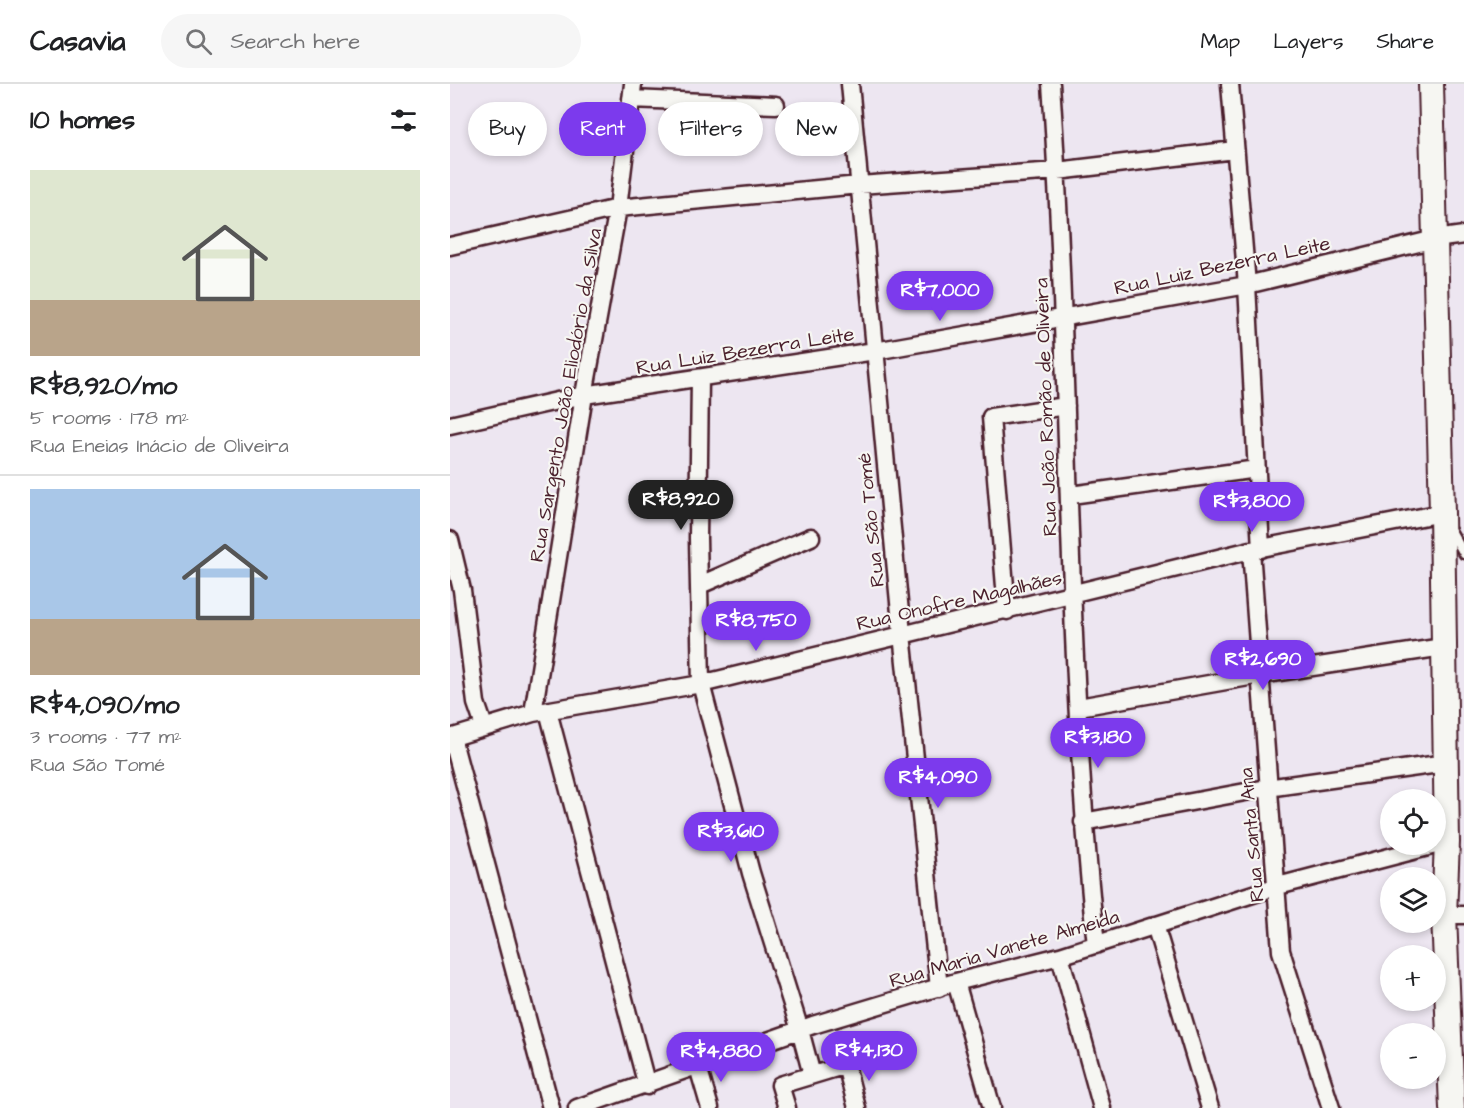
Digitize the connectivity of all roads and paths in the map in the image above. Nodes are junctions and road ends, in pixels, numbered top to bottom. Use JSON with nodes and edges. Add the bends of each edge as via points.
{"nodes":[{"id":1,"x":850,"y":84,"type":"edge"},
{"id":2,"x":1051,"y":84,"type":"edge"},
{"id":3,"x":1230,"y":84,"type":"edge"},
{"id":4,"x":1431,"y":84,"type":"edge"},
{"id":5,"x":632,"y":91,"type":"edge"},
{"id":6,"x":775,"y":105,"type":"edge"},
{"id":7,"x":1235,"y":150,"type":"junction"},
{"id":8,"x":1057,"y":171,"type":"junction"},
{"id":9,"x":859,"y":185,"type":"junction"},
{"id":10,"x":618,"y":208,"type":"junction"},
{"id":11,"x":1464,"y":235,"type":"edge"},
{"id":12,"x":1435,"y":239,"type":"junction"},
{"id":13,"x":450,"y":246,"type":"edge"},
{"id":14,"x":1247,"y":285,"type":"junction"},
{"id":15,"x":1064,"y":318,"type":"junction"},
{"id":16,"x":874,"y":351,"type":"junction"},
{"id":17,"x":700,"y":378,"type":"junction"},
{"id":18,"x":584,"y":395,"type":"junction"},
{"id":19,"x":1066,"y":406,"type":"junction"},
{"id":20,"x":450,"y":425,"type":"edge"},
{"id":21,"x":1257,"y":469,"type":"junction"},
{"id":22,"x":1071,"y":495,"type":"junction"},
{"id":23,"x":1442,"y":513,"type":"junction"},
{"id":24,"x":811,"y":537,"type":"dead end"},
{"id":25,"x":450,"y":540,"type":"edge"},
{"id":26,"x":1256,"y":550,"type":"junction"},
{"id":27,"x":1464,"y":554,"type":"edge"},
{"id":28,"x":700,"y":585,"type":"junction"},
{"id":29,"x":1070,"y":595,"type":"junction"},
{"id":30,"x":1007,"y":611,"type":"junction"},
{"id":31,"x":902,"y":634,"type":"junction"},
{"id":32,"x":1443,"y":647,"type":"junction"},
{"id":33,"x":1260,"y":675,"type":"junction"},
{"id":34,"x":701,"y":684,"type":"junction"},
{"id":35,"x":1079,"y":707,"type":"junction"},
{"id":36,"x":540,"y":712,"type":"junction"},
{"id":37,"x":484,"y":726,"type":"junction"},
{"id":38,"x":451,"y":738,"type":"edge"},
{"id":39,"x":1446,"y":763,"type":"junction"},
{"id":40,"x":1267,"y":788,"type":"junction"},
{"id":41,"x":1083,"y":822,"type":"junction"},
{"id":42,"x":1447,"y":842,"type":"junction"},
{"id":43,"x":1278,"y":886,"type":"junction"},
{"id":44,"x":1454,"y":915,"type":"edge"},
{"id":45,"x":1155,"y":925,"type":"junction"},
{"id":46,"x":1096,"y":945,"type":"junction"},
{"id":47,"x":1060,"y":956,"type":"junction"},
{"id":48,"x":956,"y":982,"type":"junction"},
{"id":49,"x":939,"y":988,"type":"junction"},
{"id":50,"x":800,"y":1030,"type":"junction"},
{"id":51,"x":698,"y":1066,"type":"junction"},
{"id":52,"x":812,"y":1075,"type":"junction"},
{"id":53,"x":647,"y":1086,"type":"junction"},
{"id":54,"x":551,"y":1108,"type":"edge"},
{"id":55,"x":577,"y":1108,"type":"edge"},
{"id":56,"x":710,"y":1108,"type":"edge"},
{"id":57,"x":787,"y":1108,"type":"edge"},
{"id":58,"x":857,"y":1108,"type":"edge"},
{"id":59,"x":992,"y":1108,"type":"edge"},
{"id":60,"x":1102,"y":1108,"type":"edge"},
{"id":61,"x":1210,"y":1108,"type":"edge"},
{"id":62,"x":1331,"y":1108,"type":"edge"},
{"id":63,"x":1452,"y":1108,"type":"edge"}],
"edges":[{"from":1,"to":9,"type":"street","name":"Rua São Tomé"},
{"from":2,"to":8,"type":"street","name":"Rua João Romão de Oliveira"},
{"from":3,"to":7,"type":"street","name":"Rua Santa Ana"},
{"from":4,"to":12,"type":"main road"},
{"from":5,"to":6,"type":"street"},
{"from":5,"to":10,"type":"street","name":"Rua Sargento João Eliodório da Silva"},
{"from":7,"to":8,"type":"street"},
{"from":7,"to":14,"type":"street","name":"Rua Santa Ana"},
{"from":8,"to":9,"type":"street"},
{"from":8,"to":15,"type":"street","name":"Rua João Romão de Oliveira"},
{"from":9,"to":10,"type":"street"},
{"from":9,"to":16,"type":"street","name":"Rua São Tomé"},
{"from":10,"to":13,"type":"street"},
{"from":10,"to":18,"type":"street","name":"Rua Sargento João Eliodório da Silva"},
{"from":11,"to":12,"type":"street","name":"Rua Luiz Bezerra Leite"},
{"from":12,"to":14,"type":"street","name":"Rua Luiz Bezerra Leite"},
{"from":12,"to":23,"type":"main road"},
{"from":14,"to":15,"type":"street","name":"Rua Luiz Bezerra Leite"},
{"from":14,"to":21,"type":"street","name":"Rua Santa Ana"},
{"from":15,"to":16,"type":"street","name":"Rua Luiz Bezerra Leite"},
{"from":15,"to":19,"type":"street","name":"Rua João Romão de Oliveira"},
{"from":16,"to":17,"type":"street","name":"Rua Luiz Bezerra Leite"},
{"from":16,"to":31,"type":"street","name":"Rua São Tomé"},
{"from":17,"to":18,"type":"street","name":"Rua Luiz Bezerra Leite"},
{"from":17,"to":28,"type":"street"},
{"from":18,"to":20,"type":"street","name":"Rua Luiz Bezerra Leite"},
{"from":18,"to":36,"type":"street","name":"Rua Sargento João Eliodório da Silva"},
{"from":19,"to":22,"type":"street","name":"Rua João Romão de Oliveira"},
{"from":19,"to":30,"type":"street","via":[[991,417]]},
{"from":21,"to":22,"type":"street"},
{"from":21,"to":26,"type":"street","name":"Rua Santa Ana"},
{"from":22,"to":29,"type":"street","name":"Rua João Romão de Oliveira"},
{"from":23,"to":26,"type":"street","name":"Rua Onofre Magalhães"},
{"from":23,"to":27,"type":"lane"},
{"from":23,"to":32,"type":"main road"},
{"from":24,"to":28,"type":"street"},
{"from":25,"to":37,"type":"street","via":[[462,591],[476,703]]},
{"from":26,"to":29,"type":"street","name":"Rua Onofre Magalhães"},
{"from":26,"to":33,"type":"street","name":"Rua Santa Ana"},
{"from":28,"to":34,"type":"street"},
{"from":29,"to":30,"type":"street","name":"Rua Onofre Magalhães"},
{"from":29,"to":35,"type":"street","name":"Rua João Romão de Oliveira"},
{"from":30,"to":31,"type":"street","name":"Rua Onofre Magalhães"},
{"from":31,"to":34,"type":"street","name":"Rua Onofre Magalhães"},
{"from":31,"to":49,"type":"street","name":"Rua São Tomé"},
{"from":32,"to":33,"type":"street"},
{"from":32,"to":39,"type":"main road"},
{"from":33,"to":35,"type":"street"},
{"from":33,"to":40,"type":"street","name":"Rua Santa Ana"},
{"from":34,"to":36,"type":"street","name":"Rua Onofre Magalhães"},
{"from":34,"to":50,"type":"street","via":[[751,873]]},
{"from":35,"to":41,"type":"street","name":"Rua João Romão de Oliveira"},
{"from":36,"to":37,"type":"street","name":"Rua Onofre Magalhães"},
{"from":36,"to":53,"type":"street","name":"Rua Sargento João Eliodório da Silva"},
{"from":37,"to":38,"type":"street","name":"Rua Onofre Magalhães"},
{"from":38,"to":54,"type":"street"},
{"from":39,"to":40,"type":"street"},
{"from":39,"to":42,"type":"main road"},
{"from":40,"to":41,"type":"street"},
{"from":40,"to":43,"type":"street","name":"Rua Santa Ana"},
{"from":41,"to":46,"type":"street","name":"Rua João Romão de Oliveira"},
{"from":42,"to":43,"type":"street","name":"Rua Maria Vanete Almeida"},
{"from":42,"to":44,"type":"main road"},
{"from":43,"to":45,"type":"street","name":"Rua Maria Vanete Almeida"},
{"from":43,"to":62,"type":"street","name":"Rua Santa Ana","via":[[1281,951]]},
{"from":44,"to":63,"type":"main road"},
{"from":45,"to":46,"type":"street","name":"Rua Maria Vanete Almeida"},
{"from":45,"to":61,"type":"street"},
{"from":46,"to":47,"type":"street","name":"Rua Maria Vanete Almeida"},
{"from":47,"to":48,"type":"street","name":"Rua Maria Vanete Almeida"},
{"from":47,"to":60,"type":"street"},
{"from":48,"to":49,"type":"street","name":"Rua Maria Vanete Almeida"},
{"from":48,"to":59,"type":"street"},
{"from":49,"to":50,"type":"street","name":"Rua Maria Vanete Almeida"},
{"from":50,"to":51,"type":"street","name":"Rua Maria Vanete Almeida"},
{"from":50,"to":52,"type":"street"},
{"from":51,"to":53,"type":"street","name":"Rua Maria Vanete Almeida"},
{"from":51,"to":56,"type":"street"},
{"from":52,"to":57,"type":"street","via":[[780,1085]]},
{"from":52,"to":58,"type":"street","via":[[846,1065]]},
{"from":53,"to":55,"type":"street","name":"Rua Maria Vanete Almeida"}]}
